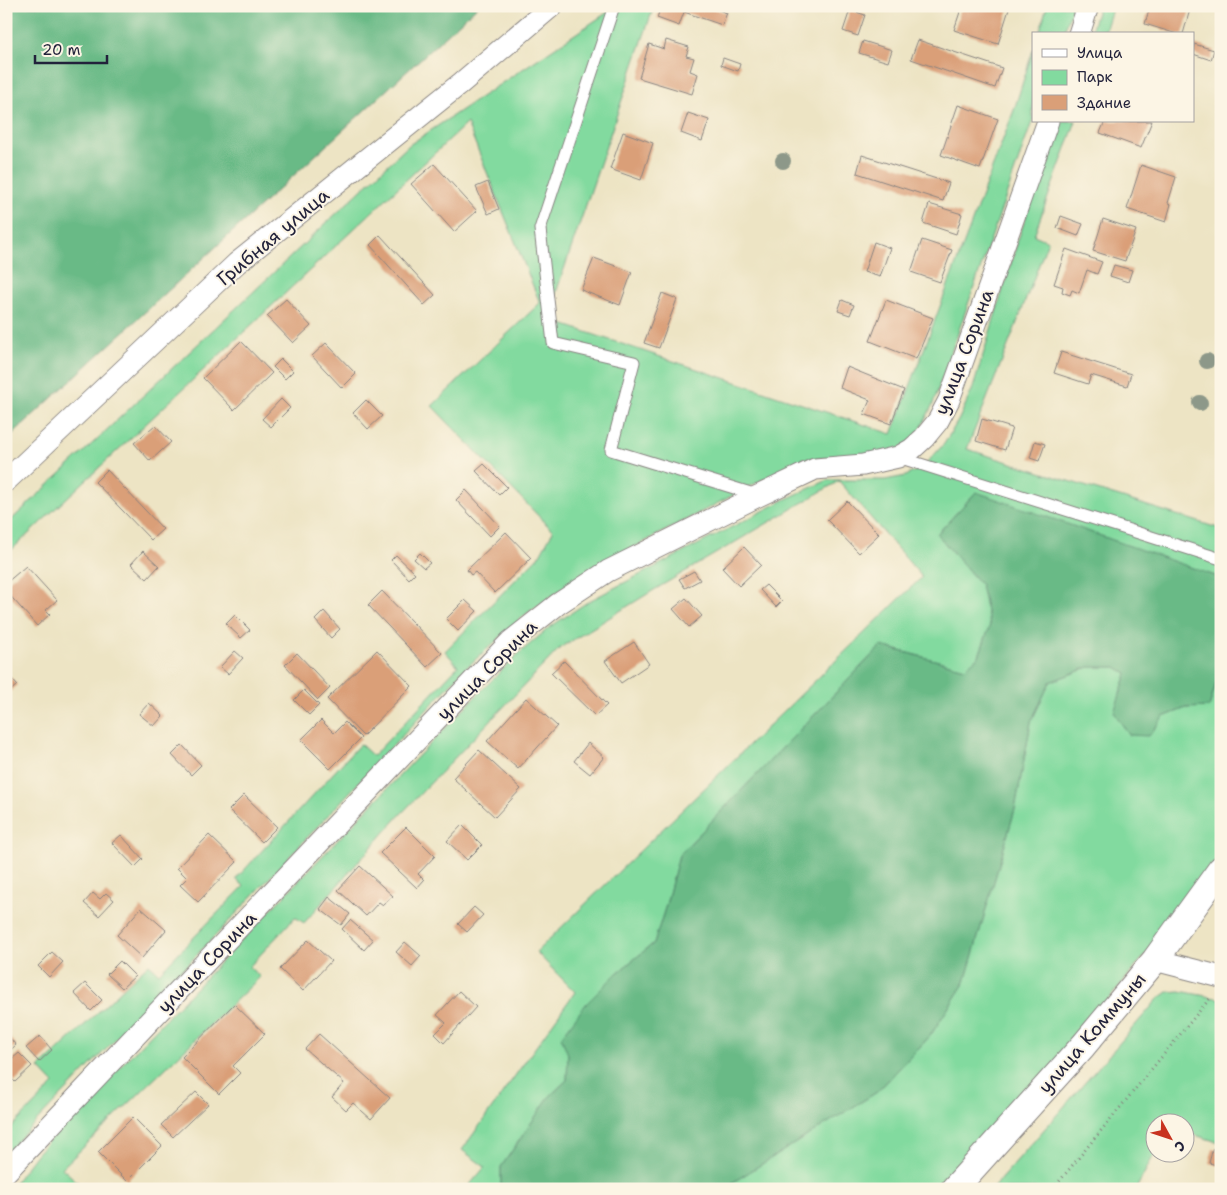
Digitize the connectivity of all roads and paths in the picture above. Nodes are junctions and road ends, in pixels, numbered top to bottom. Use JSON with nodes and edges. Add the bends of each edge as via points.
{"nodes":[{"id":1,"x":552,"y":6,"type":"edge"},
{"id":2,"x":614,"y":6,"type":"edge"},
{"id":3,"x":1088,"y":6,"type":"edge"},
{"id":4,"x":1080,"y":32,"type":"edge"},
{"id":5,"x":1048,"y":122,"type":"edge"},
{"id":6,"x":898,"y":457,"type":"junction"},
{"id":7,"x":6,"y":481,"type":"edge"},
{"id":8,"x":758,"y":496,"type":"junction"},
{"id":9,"x":1221,"y":559,"type":"edge"},
{"id":10,"x":1221,"y":869,"type":"edge"},
{"id":11,"x":1155,"y":960,"type":"junction"},
{"id":12,"x":1218,"y":985,"type":"edge"},
{"id":13,"x":6,"y":1172,"type":"edge"},
{"id":14,"x":954,"y":1189,"type":"edge"},
{"id":15,"x":1053,"y":1189,"type":"edge"}],
"edges":[{"from":1,"to":7,"type":"street","name":"Грибная улица","via":[[237,263]]},
{"from":2,"to":8,"type":"lane","via":[[540,229],[553,343],[634,362],[611,450]]},
{"from":3,"to":4,"type":"street"},
{"from":5,"to":6,"type":"street","name":"улица Сорина","via":[[948,400],[938,421],[924,438]]},
{"from":6,"to":8,"type":"street","name":"улица Сорина","via":[[863,465],[815,469]]},
{"from":6,"to":9,"type":"lane"},
{"from":8,"to":13,"type":"street","name":"улица Сорина","via":[[608,571],[511,641]]},
{"from":10,"to":11,"type":"street","name":"улица Коммуны"},
{"from":11,"to":12,"type":"street"},
{"from":11,"to":14,"type":"street","name":"улица Коммуны","via":[[1084,1046]]},
{"from":12,"to":15,"type":"path"}]}
